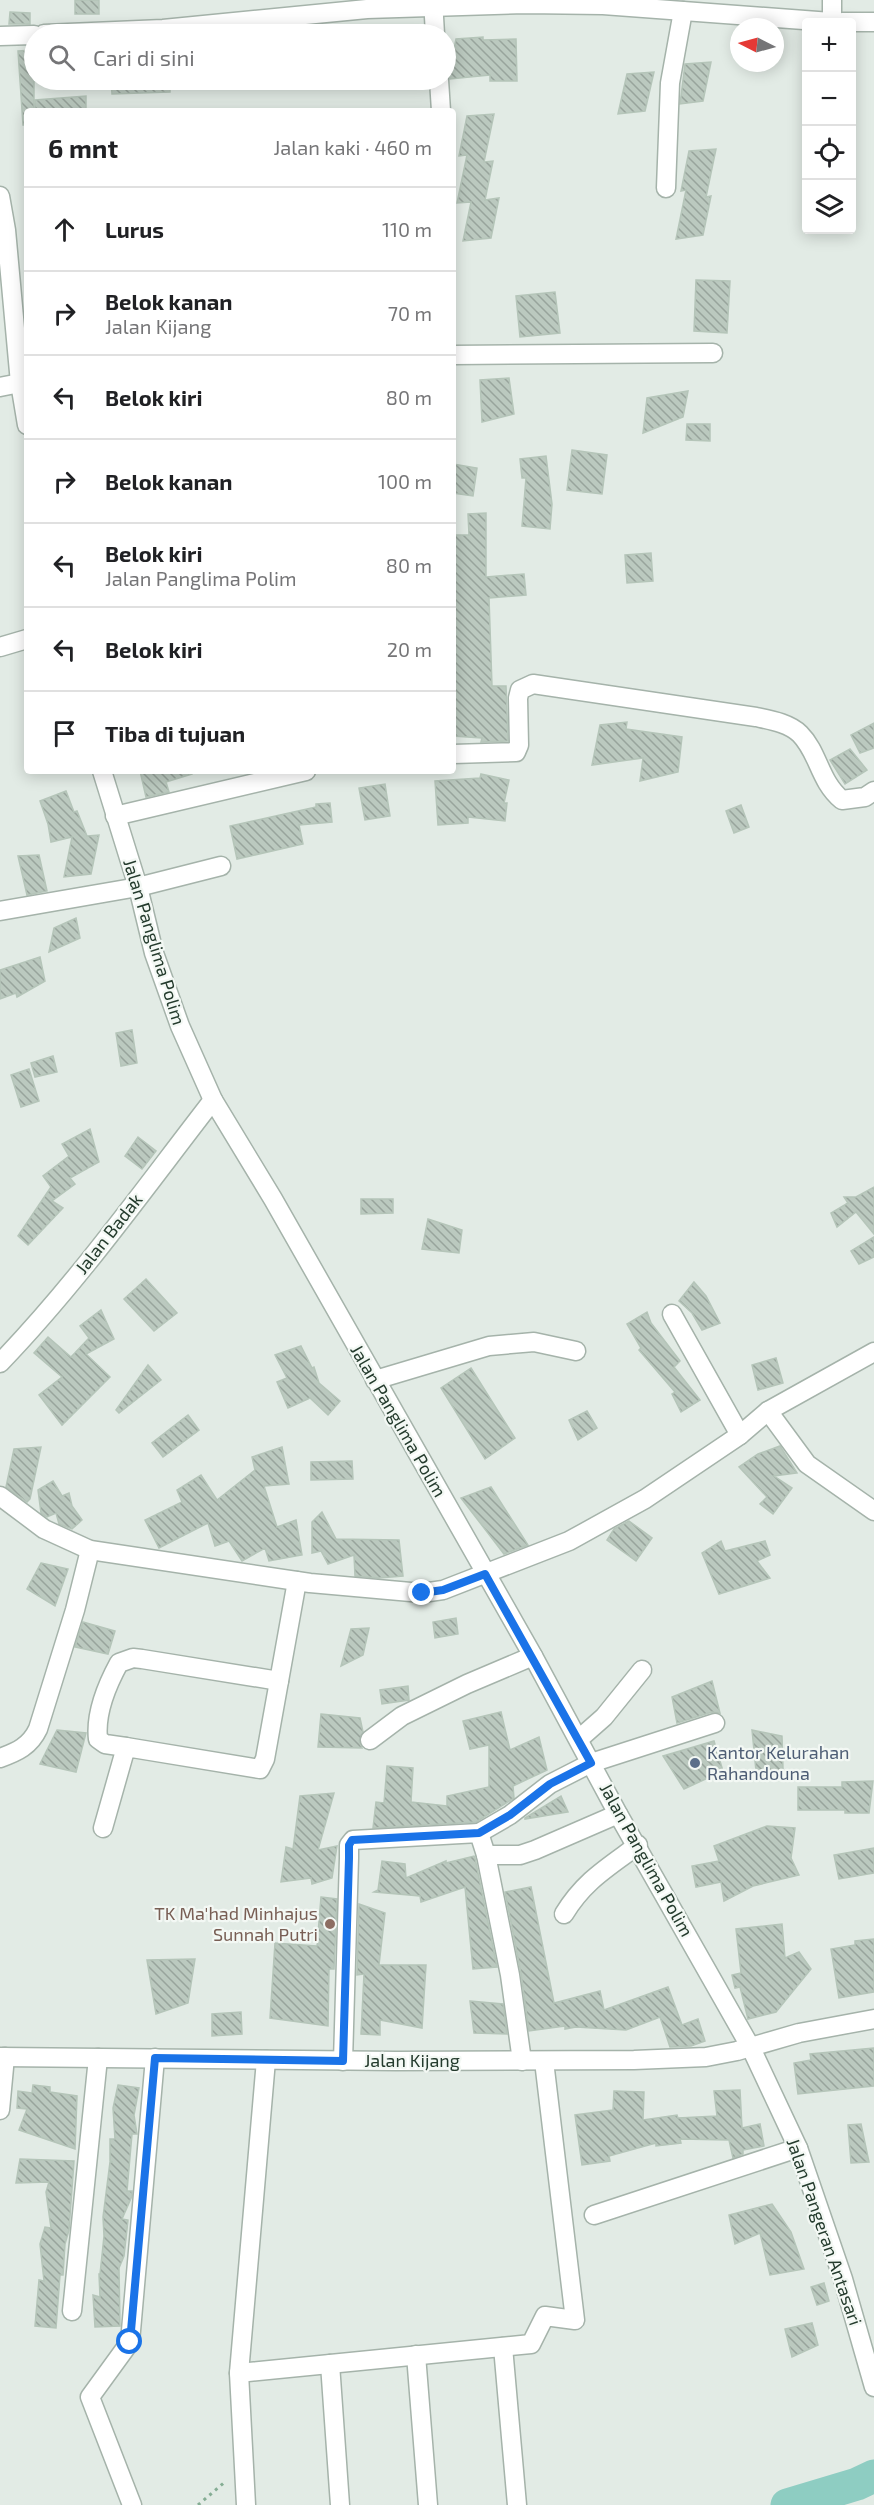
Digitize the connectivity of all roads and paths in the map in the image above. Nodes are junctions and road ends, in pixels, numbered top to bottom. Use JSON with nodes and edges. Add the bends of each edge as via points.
{"nodes":[{"id":1,"x":832,"y":0,"type":"edge"},
{"id":2,"x":603,"y":3,"type":"edge"},
{"id":3,"x":433,"y":4,"type":"edge"},
{"id":4,"x":683,"y":11,"type":"junction"},
{"id":5,"x":832,"y":18,"type":"edge"},
{"id":6,"x":802,"y":20,"type":"edge"},
{"id":7,"x":856,"y":22,"type":"edge"},
{"id":8,"x":874,"y":22,"type":"edge"},
{"id":9,"x":214,"y":24,"type":"edge"},
{"id":10,"x":434,"y":24,"type":"edge"},
{"id":11,"x":24,"y":35,"type":"edge"},
{"id":12,"x":0,"y":36,"type":"edge"},
{"id":13,"x":440,"y":90,"type":"edge"},
{"id":14,"x":441,"y":108,"type":"edge"},
{"id":15,"x":666,"y":188,"type":"dead end"},
{"id":16,"x":0,"y":196,"type":"edge"},
{"id":17,"x":3,"y":230,"type":"edge"},
{"id":18,"x":713,"y":352,"type":"dead end"},
{"id":19,"x":456,"y":355,"type":"edge"},
{"id":20,"x":20,"y":383,"type":"junction"},
{"id":21,"x":0,"y":387,"type":"edge"},
{"id":22,"x":24,"y":405,"type":"edge"},
{"id":23,"x":24,"y":640,"type":"edge"},
{"id":24,"x":0,"y":647,"type":"edge"},
{"id":25,"x":456,"y":754,"type":"edge"},
{"id":26,"x":103,"y":774,"type":"edge"},
{"id":27,"x":293,"y":774,"type":"edge"},
{"id":28,"x":874,"y":791,"type":"edge"},
{"id":29,"x":115,"y":816,"type":"junction"},
{"id":30,"x":221,"y":866,"type":"dead end"},
{"id":31,"x":138,"y":887,"type":"junction"},
{"id":32,"x":0,"y":911,"type":"edge"},
{"id":33,"x":213,"y":1100,"type":"junction"},
{"id":34,"x":672,"y":1314,"type":"dead end"},
{"id":35,"x":576,"y":1351,"type":"dead end"},
{"id":36,"x":874,"y":1352,"type":"edge"},
{"id":37,"x":0,"y":1363,"type":"edge"},
{"id":38,"x":375,"y":1380,"type":"junction"},
{"id":39,"x":768,"y":1411,"type":"junction"},
{"id":40,"x":740,"y":1434,"type":"junction"},
{"id":41,"x":0,"y":1496,"type":"edge"},
{"id":42,"x":874,"y":1511,"type":"edge"},
{"id":43,"x":90,"y":1550,"type":"junction"},
{"id":44,"x":485,"y":1574,"type":"junction"},
{"id":45,"x":297,"y":1581,"type":"junction"},
{"id":46,"x":533,"y":1656,"type":"junction"},
{"id":47,"x":642,"y":1670,"type":"dead end"},
{"id":48,"x":279,"y":1681,"type":"junction"},
{"id":49,"x":715,"y":1723,"type":"dead end"},
{"id":50,"x":579,"y":1739,"type":"junction"},
{"id":51,"x":370,"y":1740,"type":"dead end"},
{"id":52,"x":126,"y":1747,"type":"junction"},
{"id":53,"x":0,"y":1758,"type":"edge"},
{"id":54,"x":591,"y":1763,"type":"junction"},
{"id":55,"x":618,"y":1814,"type":"junction"},
{"id":56,"x":103,"y":1828,"type":"dead end"},
{"id":57,"x":479,"y":1833,"type":"junction"},
{"id":58,"x":638,"y":1845,"type":"junction"},
{"id":59,"x":486,"y":1855,"type":"junction"},
{"id":60,"x":564,"y":1914,"type":"dead end"},
{"id":61,"x":874,"y":2019,"type":"edge"},
{"id":62,"x":751,"y":2048,"type":"junction"},
{"id":63,"x":3,"y":2057,"type":"edge"},
{"id":64,"x":98,"y":2058,"type":"junction"},
{"id":65,"x":155,"y":2058,"type":"junction"},
{"id":66,"x":266,"y":2060,"type":"junction"},
{"id":67,"x":343,"y":2061,"type":"junction"},
{"id":68,"x":522,"y":2061,"type":"junction"},
{"id":69,"x":544,"y":2061,"type":"junction"},
{"id":70,"x":0,"y":2110,"type":"edge"},
{"id":71,"x":798,"y":2148,"type":"junction"},
{"id":72,"x":594,"y":2215,"type":"dead end"},
{"id":73,"x":72,"y":2312,"type":"dead end"},
{"id":74,"x":503,"y":2347,"type":"junction"},
{"id":75,"x":416,"y":2355,"type":"junction"},
{"id":76,"x":330,"y":2364,"type":"junction"},
{"id":77,"x":239,"y":2373,"type":"junction"},
{"id":78,"x":874,"y":2387,"type":"edge"},
{"id":79,"x":132,"y":2505,"type":"edge"},
{"id":80,"x":246,"y":2505,"type":"edge"},
{"id":81,"x":340,"y":2505,"type":"edge"},
{"id":82,"x":428,"y":2505,"type":"edge"},
{"id":83,"x":518,"y":2505,"type":"edge"}],
"edges":[{"from":1,"to":5,"type":"street"},
{"from":2,"to":3,"type":"street"},
{"from":2,"to":4,"type":"street"},
{"from":3,"to":9,"type":"street"},
{"from":3,"to":10,"type":"street"},
{"from":4,"to":6,"type":"street"},
{"from":4,"to":15,"type":"street","via":[[670,83]]},
{"from":7,"to":8,"type":"street"},
{"from":11,"to":12,"type":"street"},
{"from":13,"to":14,"type":"street"},
{"from":16,"to":17,"type":"street"},
{"from":17,"to":20,"type":"street"},
{"from":18,"to":19,"type":"street"},
{"from":20,"to":21,"type":"street"},
{"from":20,"to":22,"type":"street"},
{"from":23,"to":24,"type":"street"},
{"from":25,"to":28,"type":"street","via":[[516,752],[520,690],[533,684],[783,724],[799,734],[830,790],[842,800],[865,797]]},
{"from":26,"to":29,"type":"street","name":"Jalan Panglima Polim"},
{"from":27,"to":29,"type":"street"},
{"from":29,"to":31,"type":"street","name":"Jalan Panglima Polim"},
{"from":30,"to":31,"type":"street"},
{"from":31,"to":32,"type":"street"},
{"from":31,"to":33,"type":"street","name":"Jalan Panglima Polim","via":[[154,953],[180,1026]]},
{"from":33,"to":37,"type":"street","name":"Jalan Badak","via":[[35,1327]]},
{"from":33,"to":38,"type":"street","name":"Jalan Panglima Polim"},
{"from":34,"to":40,"type":"street"},
{"from":35,"to":38,"type":"street","via":[[534,1342],[489,1346]]},
{"from":36,"to":39,"type":"street"},
{"from":38,"to":44,"type":"street","name":"Jalan Panglima Polim"},
{"from":39,"to":40,"type":"street"},
{"from":39,"to":42,"type":"street","via":[[807,1464]]},
{"from":40,"to":44,"type":"street","via":[[645,1499],[568,1541]]},
{"from":41,"to":43,"type":"street","via":[[44,1530]]},
{"from":43,"to":45,"type":"street"},
{"from":43,"to":53,"type":"street","via":[[38,1729],[32,1741]]},
{"from":44,"to":45,"type":"street","via":[[443,1590],[422,1593]]},
{"from":44,"to":46,"type":"street","name":"Jalan Panglima Polim"},
{"from":45,"to":48,"type":"street"},
{"from":46,"to":50,"type":"street","name":"Jalan Panglima Polim"},
{"from":46,"to":51,"type":"street","via":[[412,1710]]},
{"from":47,"to":50,"type":"street","via":[[604,1717]]},
{"from":48,"to":52,"type":"street","via":[[260,1769]]},
{"from":48,"to":52,"type":"street","via":[[142,1659],[119,1663],[109,1681],[97,1729],[98,1739],[105,1744]]},
{"from":49,"to":54,"type":"street"},
{"from":50,"to":54,"type":"street","name":"Jalan Panglima Polim"},
{"from":52,"to":56,"type":"street"},
{"from":54,"to":55,"type":"street","name":"Jalan Panglima Polim"},
{"from":54,"to":57,"type":"street","via":[[550,1784]]},
{"from":55,"to":58,"type":"street","name":"Jalan Panglima Polim"},
{"from":55,"to":59,"type":"street","via":[[527,1852]]},
{"from":57,"to":59,"type":"street"},
{"from":57,"to":67,"type":"street","via":[[358,1838],[349,1845]]},
{"from":58,"to":60,"type":"street","via":[[590,1880]]},
{"from":58,"to":62,"type":"street","name":"Jalan Panglima Polim"},
{"from":59,"to":68,"type":"street"},
{"from":61,"to":62,"type":"street","name":"Jalan Kijang","via":[[799,2033]]},
{"from":62,"to":69,"type":"street","name":"Jalan Kijang","via":[[706,2057]]},
{"from":62,"to":71,"type":"street","name":"Jalan Pangeran Antasari"},
{"from":63,"to":64,"type":"street","name":"Jalan Kijang"},
{"from":63,"to":70,"type":"street"},
{"from":64,"to":65,"type":"street","name":"Jalan Kijang"},
{"from":64,"to":73,"type":"street"},
{"from":65,"to":66,"type":"street","name":"Jalan Kijang"},
{"from":65,"to":79,"type":"street","via":[[130,2342],[90,2397]]},
{"from":66,"to":67,"type":"street","name":"Jalan Kijang"},
{"from":66,"to":77,"type":"street"},
{"from":67,"to":68,"type":"street","name":"Jalan Kijang"},
{"from":68,"to":69,"type":"street","name":"Jalan Kijang"},
{"from":69,"to":74,"type":"street","via":[[575,2320],[545,2316],[531,2344]]},
{"from":71,"to":72,"type":"street"},
{"from":71,"to":78,"type":"street","name":"Jalan Pangeran Antasari","via":[[843,2279]]},
{"from":74,"to":75,"type":"street"},
{"from":74,"to":83,"type":"street"},
{"from":75,"to":76,"type":"street"},
{"from":75,"to":82,"type":"street"},
{"from":76,"to":77,"type":"street"},
{"from":76,"to":81,"type":"street"},
{"from":77,"to":80,"type":"street"}]}
